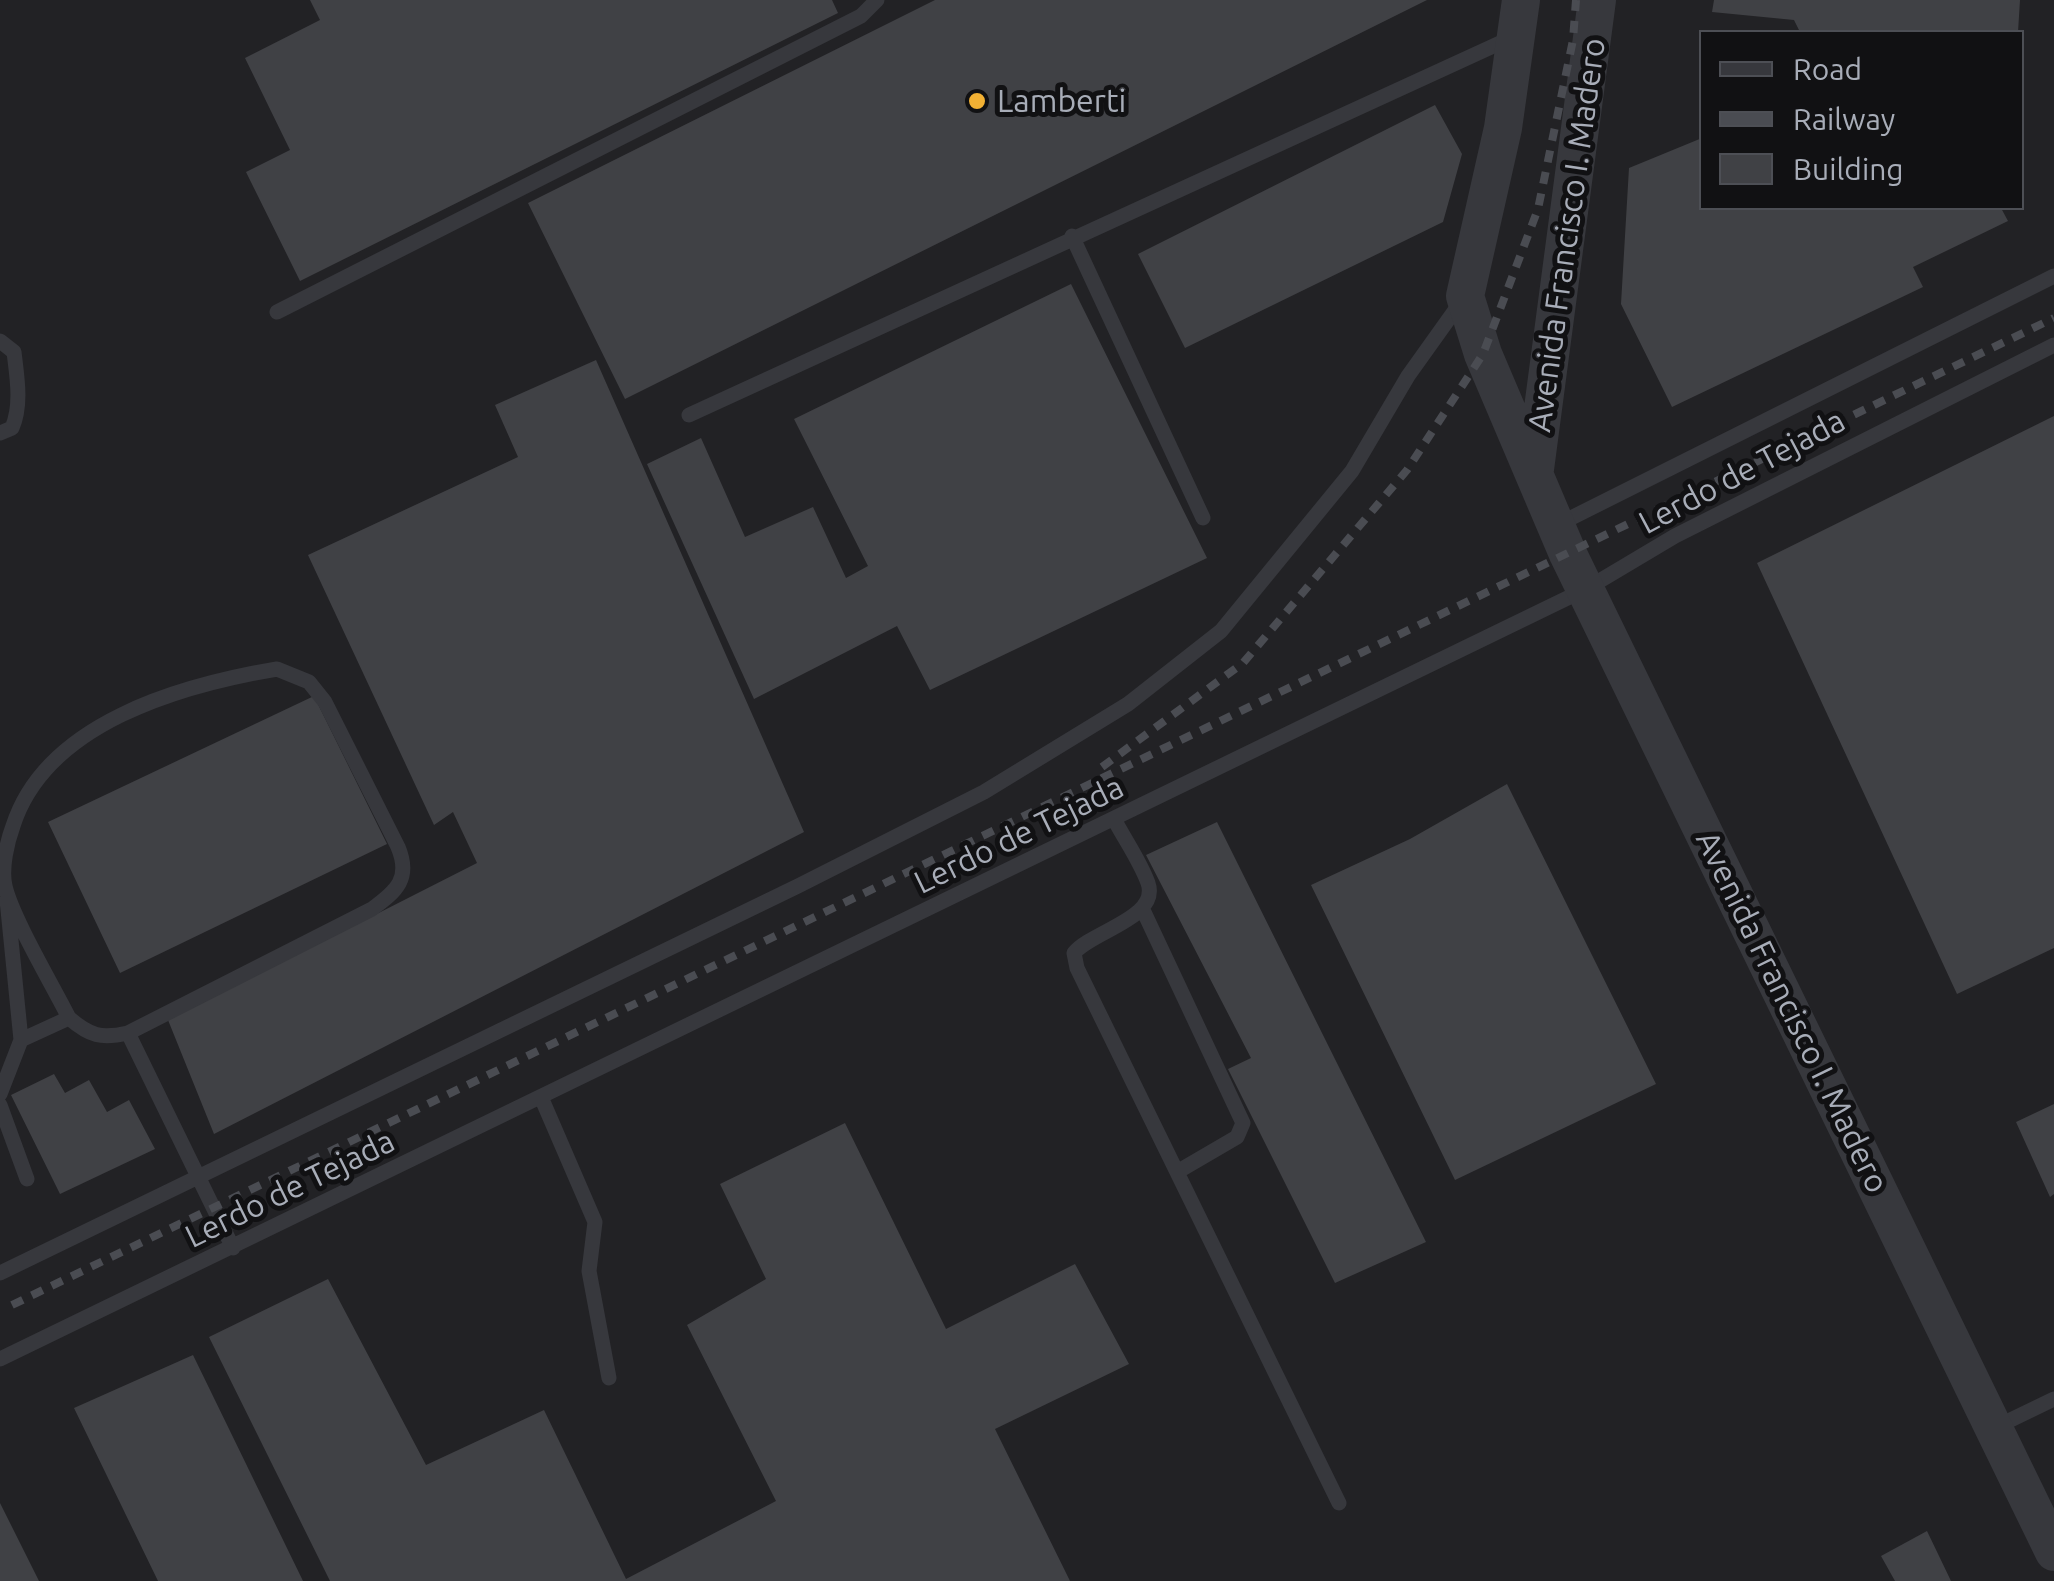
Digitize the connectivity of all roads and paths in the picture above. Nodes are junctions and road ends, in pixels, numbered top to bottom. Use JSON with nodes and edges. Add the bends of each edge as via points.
{"nodes":[{"id":1,"x":876,"y":0,"type":"edge"},
{"id":2,"x":1597,"y":0,"type":"edge"},
{"id":3,"x":1519,"y":17,"type":"edge"},
{"id":4,"x":1072,"y":236,"type":"junction"},
{"id":5,"x":2054,"y":276,"type":"edge"},
{"id":6,"x":1466,"y":296,"type":"junction"},
{"id":7,"x":278,"y":312,"type":"dead end"},
{"id":8,"x":0,"y":341,"type":"edge"},
{"id":9,"x":2054,"y":344,"type":"edge"},
{"id":10,"x":689,"y":415,"type":"dead end"},
{"id":11,"x":0,"y":433,"type":"edge"},
{"id":12,"x":1534,"y":470,"type":"junction"},
{"id":13,"x":1203,"y":518,"type":"dead end"},
{"id":14,"x":1557,"y":525,"type":"junction"},
{"id":15,"x":1586,"y":589,"type":"junction"},
{"id":16,"x":1114,"y":819,"type":"junction"},
{"id":17,"x":5,"y":886,"type":"junction"},
{"id":18,"x":1144,"y":910,"type":"junction"},
{"id":19,"x":69,"y":1018,"type":"junction"},
{"id":20,"x":128,"y":1033,"type":"junction"},
{"id":21,"x":22,"y":1040,"type":"junction"},
{"id":22,"x":0,"y":1094,"type":"edge"},
{"id":23,"x":541,"y":1097,"type":"junction"},
{"id":24,"x":0,"y":1105,"type":"edge"},
{"id":25,"x":1176,"y":1172,"type":"junction"},
{"id":26,"x":200,"y":1178,"type":"junction"},
{"id":27,"x":27,"y":1180,"type":"dead end"},
{"id":28,"x":233,"y":1248,"type":"junction"},
{"id":29,"x":0,"y":1273,"type":"edge"},
{"id":30,"x":0,"y":1359,"type":"edge"},
{"id":31,"x":608,"y":1378,"type":"dead end"},
{"id":32,"x":2054,"y":1399,"type":"edge"},
{"id":33,"x":1994,"y":1428,"type":"junction"},
{"id":34,"x":1339,"y":1502,"type":"dead end"},
{"id":35,"x":2054,"y":1552,"type":"edge"}],
"edges":[{"from":1,"to":7,"type":"lane","via":[[861,16]]},
{"from":2,"to":12,"type":"street","name":"Avenida Francisco I. Madero"},
{"from":3,"to":4,"type":"lane"},
{"from":3,"to":6,"type":"street","name":"Avenida Francisco I. Madero"},
{"from":4,"to":10,"type":"lane"},
{"from":4,"to":13,"type":"lane"},
{"from":5,"to":14,"type":"lane","name":"Lerdo de Tejada"},
{"from":6,"to":12,"type":"street","name":"Avenida Francisco I. Madero","via":[[1483,354]]},
{"from":6,"to":26,"type":"lane","name":"Lerdo de Tejada","via":[[1352,471],[1221,632],[1128,704],[984,792]]},
{"from":8,"to":11,"type":"lane","via":[[14,352],[17,375],[17,415],[12,428]]},
{"from":9,"to":15,"type":"lane","name":"Lerdo de Tejada","via":[[1675,536]]},
{"from":12,"to":14,"type":"street","name":"Avenida Francisco I. Madero"},
{"from":14,"to":15,"type":"street","name":"Avenida Francisco I. Madero"},
{"from":15,"to":16,"type":"lane","name":"Lerdo de Tejada"},
{"from":15,"to":33,"type":"street","name":"Avenida Francisco I. Madero"},
{"from":16,"to":18,"type":"lane","via":[[1148,883]]},
{"from":16,"to":23,"type":"lane","name":"Lerdo de Tejada"},
{"from":17,"to":19,"type":"lane"},
{"from":17,"to":20,"type":"lane","via":[[8,840],[20,804],[54,757],[97,730],[142,708],[277,669],[309,682],[326,702],[398,847],[402,882],[372,909]]},
{"from":17,"to":21,"type":"lane"},
{"from":18,"to":25,"type":"lane","via":[[1243,1123],[1237,1138]]},
{"from":18,"to":25,"type":"lane","via":[[1084,940],[1074,953]]},
{"from":19,"to":20,"type":"lane","via":[[102,1039]]},
{"from":19,"to":21,"type":"lane"},
{"from":20,"to":26,"type":"lane"},
{"from":21,"to":22,"type":"lane"},
{"from":23,"to":28,"type":"lane","name":"Lerdo de Tejada"},
{"from":23,"to":31,"type":"lane","via":[[595,1222],[590,1271]]},
{"from":24,"to":27,"type":"lane"},
{"from":25,"to":34,"type":"lane"},
{"from":26,"to":28,"type":"lane"},
{"from":26,"to":29,"type":"lane","name":"Lerdo de Tejada"},
{"from":28,"to":30,"type":"lane","name":"Lerdo de Tejada"},
{"from":32,"to":33,"type":"lane"},
{"from":33,"to":35,"type":"street","name":"Avenida Francisco I. Madero"}]}
